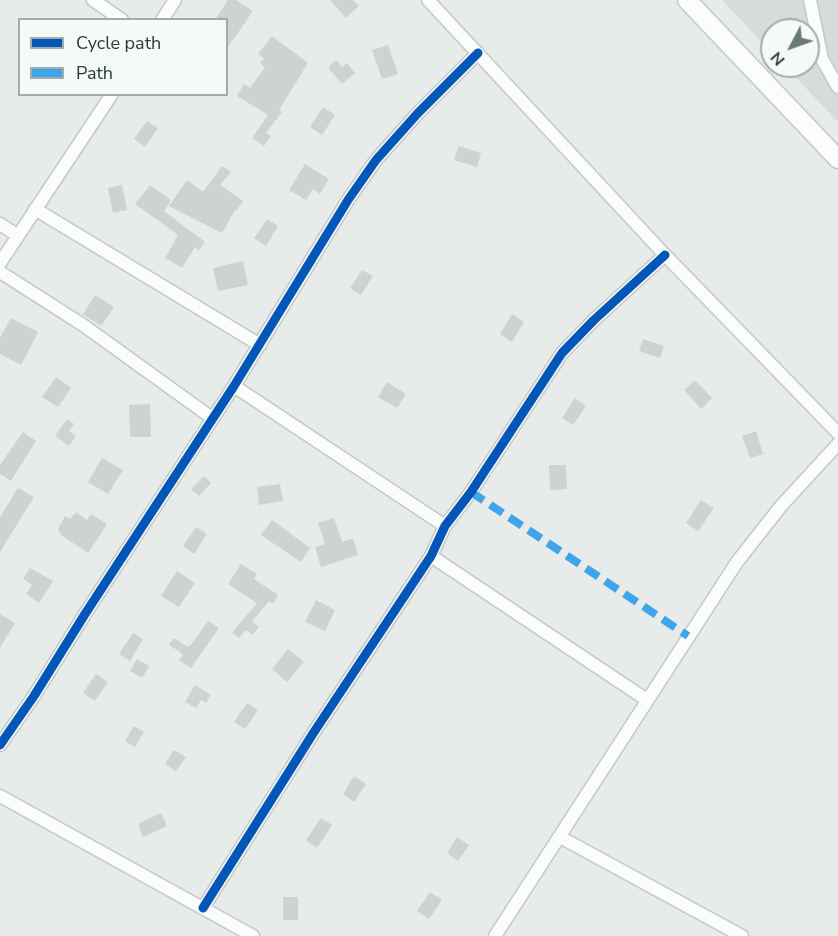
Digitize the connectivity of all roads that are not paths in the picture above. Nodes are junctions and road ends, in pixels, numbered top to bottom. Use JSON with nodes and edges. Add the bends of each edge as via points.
{"nodes":[{"id":1,"x":93,"y":0,"type":"edge"},
{"id":2,"x":176,"y":0,"type":"edge"},
{"id":3,"x":428,"y":0,"type":"edge"},
{"id":4,"x":687,"y":0,"type":"edge"},
{"id":5,"x":810,"y":0,"type":"edge"},
{"id":6,"x":119,"y":18,"type":"edge"},
{"id":7,"x":163,"y":18,"type":"edge"},
{"id":8,"x":478,"y":53,"type":"junction"},
{"id":9,"x":838,"y":87,"type":"edge"},
{"id":10,"x":111,"y":96,"type":"edge"},
{"id":11,"x":838,"y":159,"type":"edge"},
{"id":12,"x":35,"y":209,"type":"junction"},
{"id":13,"x":0,"y":224,"type":"edge"},
{"id":14,"x":17,"y":235,"type":"junction"},
{"id":15,"x":665,"y":255,"type":"junction"},
{"id":16,"x":0,"y":263,"type":"edge"},
{"id":17,"x":0,"y":272,"type":"edge"},
{"id":18,"x":260,"y":345,"type":"junction"},
{"id":19,"x":234,"y":386,"type":"junction"},
{"id":20,"x":212,"y":418,"type":"junction"},
{"id":21,"x":838,"y":433,"type":"edge"},
{"id":22,"x":838,"y":444,"type":"edge"},
{"id":23,"x":445,"y":526,"type":"junction"},
{"id":24,"x":431,"y":556,"type":"junction"},
{"id":25,"x":647,"y":700,"type":"junction"},
{"id":26,"x":0,"y":745,"type":"edge"},
{"id":27,"x":0,"y":796,"type":"edge"},
{"id":28,"x":560,"y":837,"type":"junction"},
{"id":29,"x":203,"y":908,"type":"junction"},
{"id":30,"x":253,"y":936,"type":"edge"},
{"id":31,"x":495,"y":936,"type":"edge"},
{"id":32,"x":742,"y":936,"type":"edge"}],
"edges":[{"from":1,"to":6,"type":"street"},
{"from":2,"to":7,"type":"street"},
{"from":3,"to":8,"type":"street"},
{"from":4,"to":11,"type":"street"},
{"from":5,"to":9,"type":"street","via":[[822,59]]},
{"from":8,"to":15,"type":"street"},
{"from":8,"to":18,"type":"street","via":[[376,160]]},
{"from":10,"to":12,"type":"street"},
{"from":12,"to":14,"type":"street"},
{"from":12,"to":18,"type":"street"},
{"from":13,"to":14,"type":"street"},
{"from":14,"to":16,"type":"street"},
{"from":15,"to":21,"type":"street"},
{"from":15,"to":23,"type":"street","via":[[562,353]]},
{"from":17,"to":20,"type":"street","via":[[83,325]]},
{"from":18,"to":19,"type":"street"},
{"from":19,"to":20,"type":"street"},
{"from":19,"to":23,"type":"street"},
{"from":20,"to":26,"type":"street"},
{"from":22,"to":25,"type":"street","via":[[757,535]]},
{"from":23,"to":24,"type":"street"},
{"from":24,"to":25,"type":"street"},
{"from":24,"to":29,"type":"street"},
{"from":25,"to":28,"type":"street"},
{"from":27,"to":29,"type":"street"},
{"from":28,"to":31,"type":"street"},
{"from":28,"to":32,"type":"street"},
{"from":29,"to":30,"type":"street"}]}
